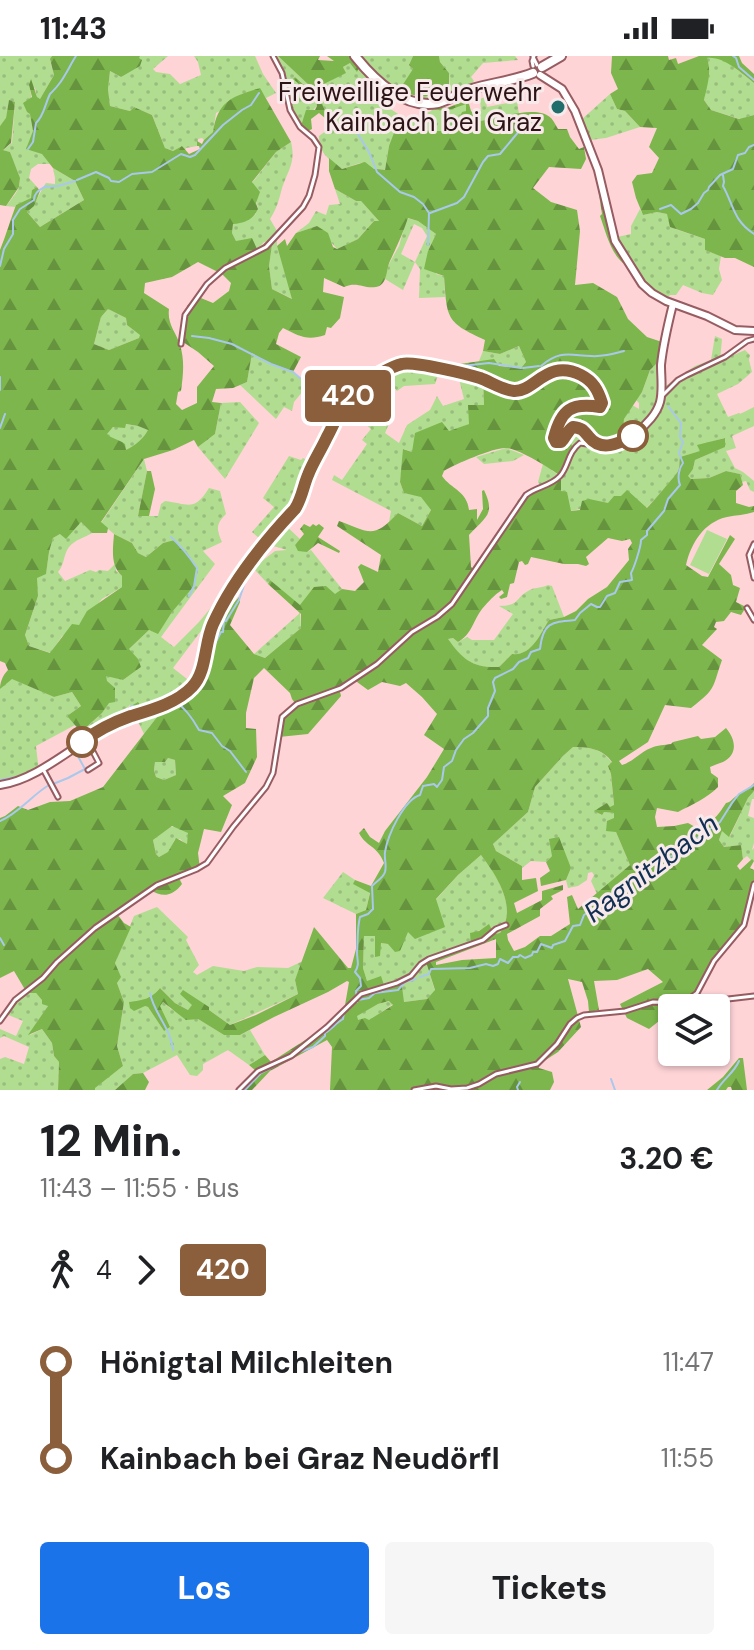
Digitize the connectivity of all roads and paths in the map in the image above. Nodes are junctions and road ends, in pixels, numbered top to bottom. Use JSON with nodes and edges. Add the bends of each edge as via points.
{"nodes":[{"id":1,"x":273,"y":56,"type":"edge"},
{"id":2,"x":355,"y":56,"type":"edge"},
{"id":3,"x":561,"y":56,"type":"edge"},
{"id":4,"x":536,"y":66,"type":"edge"},
{"id":5,"x":673,"y":304,"type":"junction"},
{"id":6,"x":754,"y":331,"type":"edge"},
{"id":7,"x":754,"y":339,"type":"edge"},
{"id":8,"x":181,"y":344,"type":"dead end"},
{"id":9,"x":661,"y":398,"type":"junction"},
{"id":10,"x":598,"y":445,"type":"junction"},
{"id":11,"x":754,"y":544,"type":"edge"},
{"id":12,"x":754,"y":578,"type":"edge"},
{"id":13,"x":747,"y":608,"type":"dead end"},
{"id":14,"x":754,"y":620,"type":"edge"},
{"id":15,"x":86,"y":738,"type":"junction"},
{"id":16,"x":42,"y":768,"type":"junction"},
{"id":17,"x":88,"y":770,"type":"dead end"},
{"id":18,"x":0,"y":785,"type":"edge"},
{"id":19,"x":58,"y":797,"type":"dead end"},
{"id":20,"x":754,"y":884,"type":"edge"},
{"id":21,"x":506,"y":925,"type":"dead end"},
{"id":22,"x":696,"y":994,"type":"edge"},
{"id":23,"x":754,"y":996,"type":"edge"},
{"id":24,"x":730,"y":999,"type":"edge"},
{"id":25,"x":658,"y":1003,"type":"edge"},
{"id":26,"x":0,"y":1021,"type":"edge"},
{"id":27,"x":239,"y":1090,"type":"edge"},
{"id":28,"x":414,"y":1090,"type":"edge"}],
"edges":[{"from":1,"to":8,"type":"street","via":[[290,110],[319,147],[309,196],[266,247],[207,284],[185,315]]},
{"from":2,"to":4,"type":"main road","via":[[392,91],[420,104],[440,102]]},
{"from":3,"to":4,"type":"main road"},
{"from":4,"to":5,"type":"main road","via":[[562,89],[575,111],[620,251],[646,288]]},
{"from":5,"to":6,"type":"main road","via":[[735,330]]},
{"from":5,"to":9,"type":"main road"},
{"from":7,"to":9,"type":"street","via":[[678,380]]},
{"from":9,"to":10,"type":"main road","via":[[633,436]]},
{"from":10,"to":15,"type":"main road","via":[[580,428],[567,431],[561,442],[554,438],[563,413],[602,403],[592,382],[573,371],[555,371],[515,391],[475,376],[411,364],[369,380],[339,410],[295,509],[228,594],[194,685]]},
{"from":10,"to":26,"type":"street","via":[[580,443],[560,476],[526,495],[452,604],[437,617],[341,688],[297,704],[282,717],[266,787],[207,863],[157,885],[95,928],[15,1000]]},
{"from":11,"to":12,"type":"street","via":[[749,555]]},
{"from":13,"to":14,"type":"street"},
{"from":15,"to":16,"type":"main road"},
{"from":15,"to":17,"type":"street","via":[[99,763]]},
{"from":16,"to":18,"type":"main road"},
{"from":16,"to":19,"type":"street"},
{"from":20,"to":22,"type":"street","via":[[744,925]]},
{"from":21,"to":27,"type":"street","via":[[483,940],[429,959],[397,983],[364,993],[291,1056],[258,1071]]},
{"from":23,"to":24,"type":"street"},
{"from":25,"to":28,"type":"street","via":[[577,1018],[537,1064],[467,1088]]}]}
